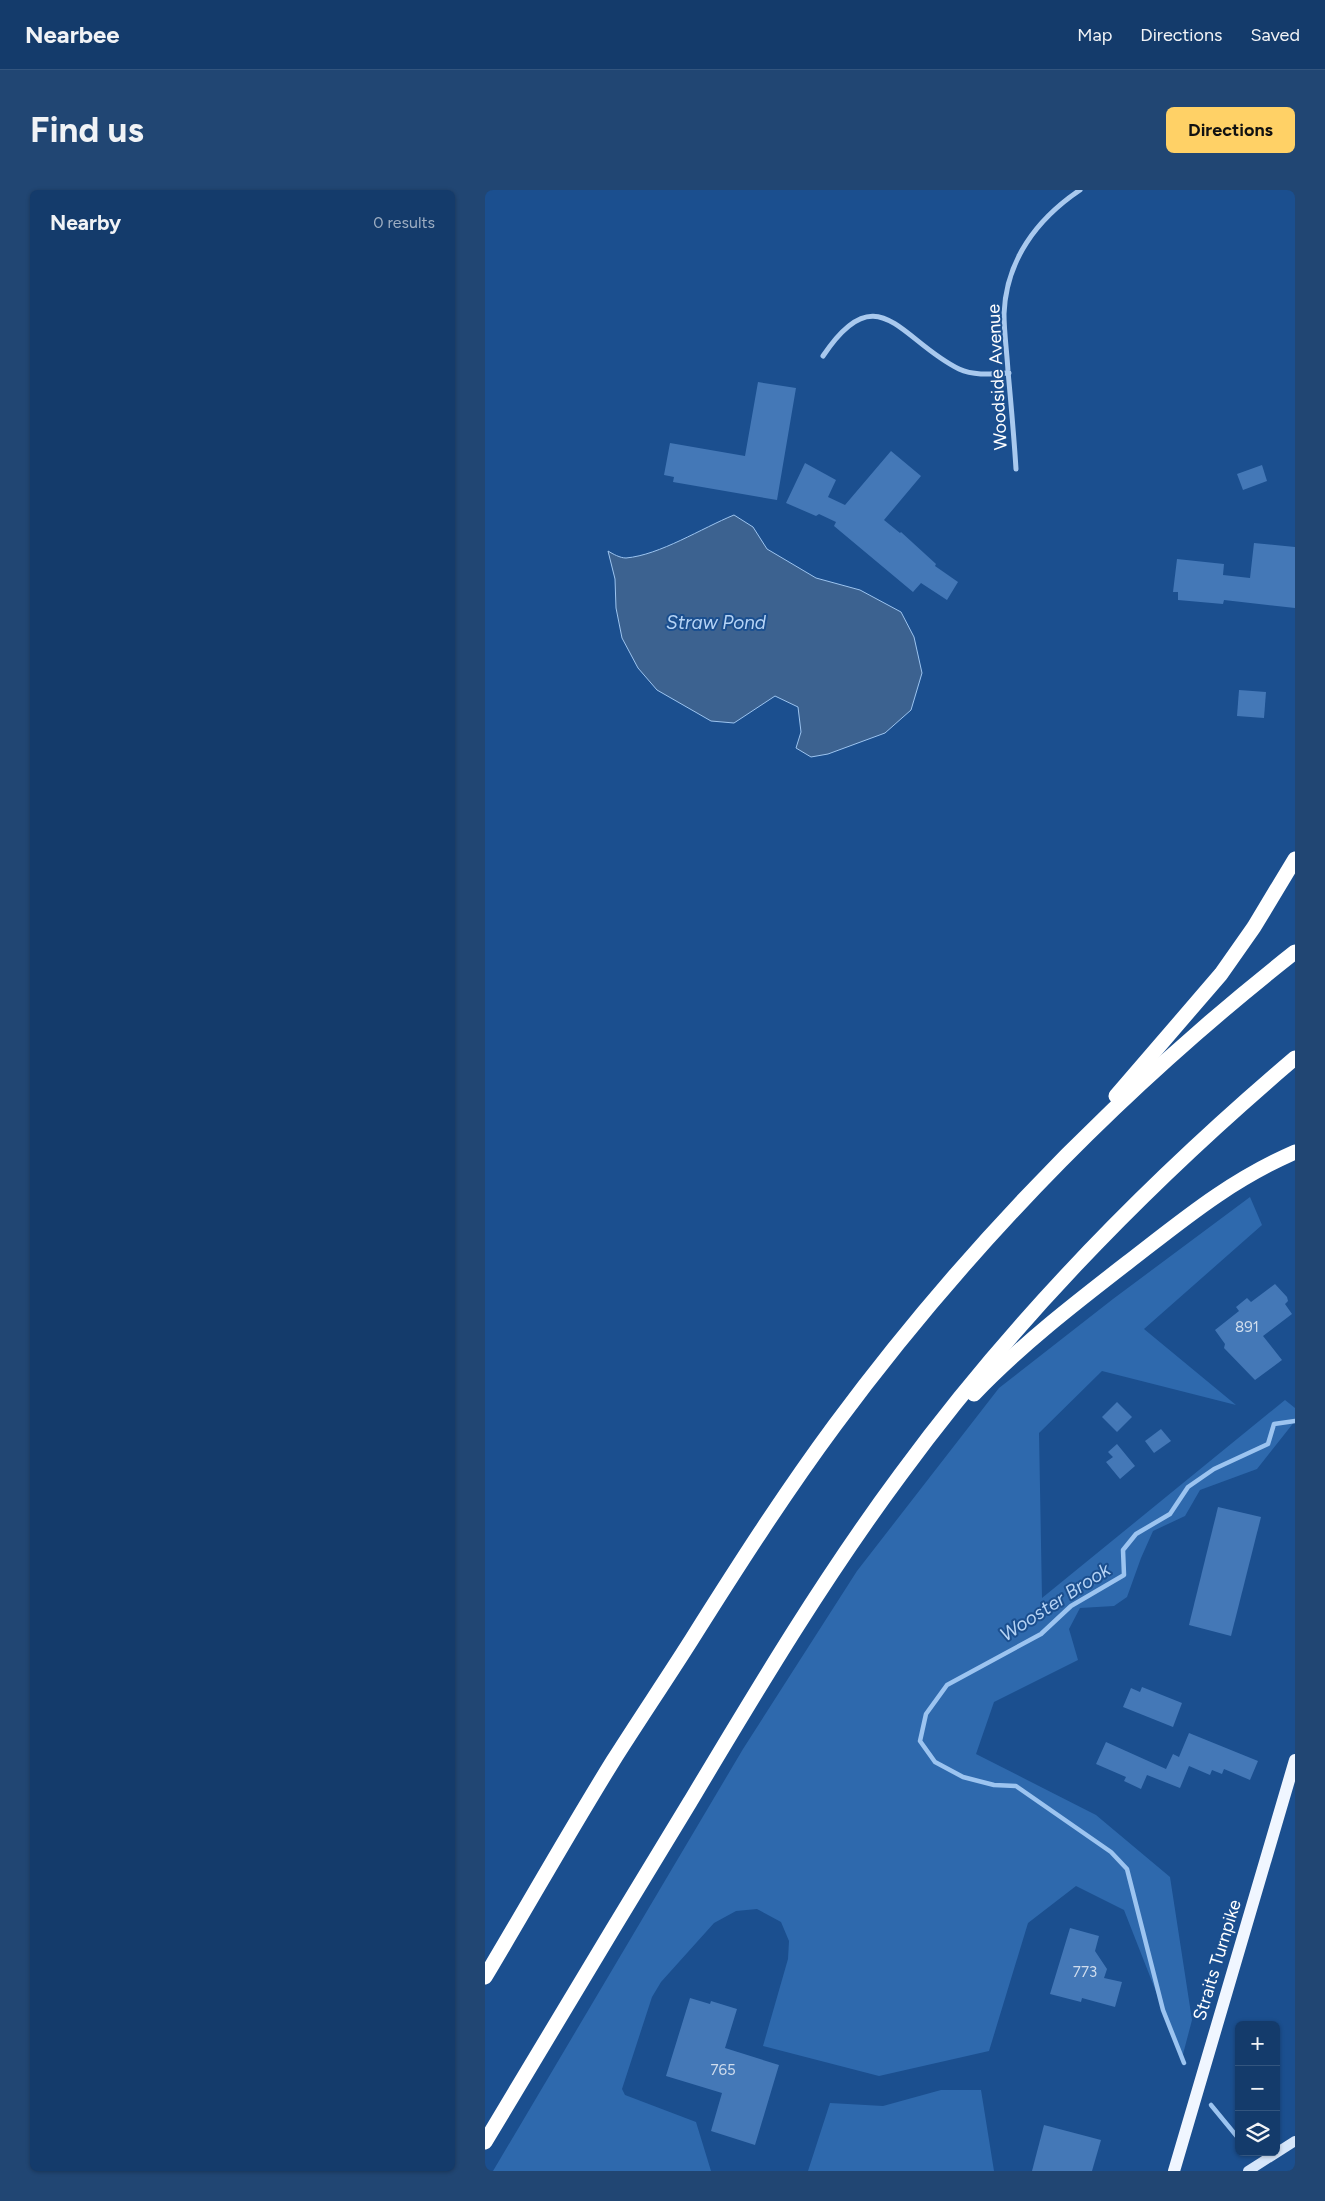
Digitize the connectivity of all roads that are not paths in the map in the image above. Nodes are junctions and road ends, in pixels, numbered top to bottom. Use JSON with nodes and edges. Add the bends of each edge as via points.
{"nodes":[{"id":1,"x":1080,"y":190,"type":"edge"},
{"id":2,"x":823,"y":356,"type":"dead end"},
{"id":3,"x":1009,"y":374,"type":"junction"},
{"id":4,"x":1016,"y":469,"type":"dead end"},
{"id":5,"x":1295,"y":859,"type":"edge"},
{"id":6,"x":1295,"y":952,"type":"edge"},
{"id":7,"x":1295,"y":1058,"type":"edge"},
{"id":8,"x":1295,"y":1152,"type":"edge"},
{"id":9,"x":1295,"y":1156,"type":"edge"},
{"id":10,"x":1267,"y":1164,"type":"junction"},
{"id":11,"x":1005,"y":1220,"type":"junction"},
{"id":12,"x":902,"y":1472,"type":"junction"},
{"id":13,"x":1295,"y":1760,"type":"edge"},
{"id":14,"x":485,"y":1977,"type":"edge"},
{"id":15,"x":1295,"y":2141,"type":"edge"},
{"id":16,"x":485,"y":2142,"type":"edge"},
{"id":17,"x":1174,"y":2171,"type":"edge"},
{"id":18,"x":1248,"y":2171,"type":"edge"}],
"edges":[{"from":1,"to":3,"type":"street","name":"Woodside Avenue","via":[[1038,226],[1014,267],[1004,312]]},
{"from":2,"to":3,"type":"street","via":[[847,325],[875,317],[898,325],[960,369],[979,374]]},
{"from":3,"to":4,"type":"street","name":"Woodside Avenue"},
{"from":5,"to":11,"type":"highway","via":[[1254,927],[1202,998]]},
{"from":6,"to":11,"type":"highway","via":[[1145,1081]]},
{"from":7,"to":12,"type":"highway","via":[[1200,1142],[1109,1230],[1023,1323]]},
{"from":8,"to":10,"type":"highway"},
{"from":9,"to":10,"type":"highway"},
{"from":10,"to":12,"type":"highway","via":[[1217,1193],[1040,1332],[987,1381]]},
{"from":11,"to":14,"type":"highway","via":[[877,1370],[787,1492],[612,1763]]},
{"from":12,"to":16,"type":"highway","via":[[770,1668]]},
{"from":13,"to":17,"type":"main road","name":"Straits Turnpike"},
{"from":15,"to":18,"type":"street"}]}
